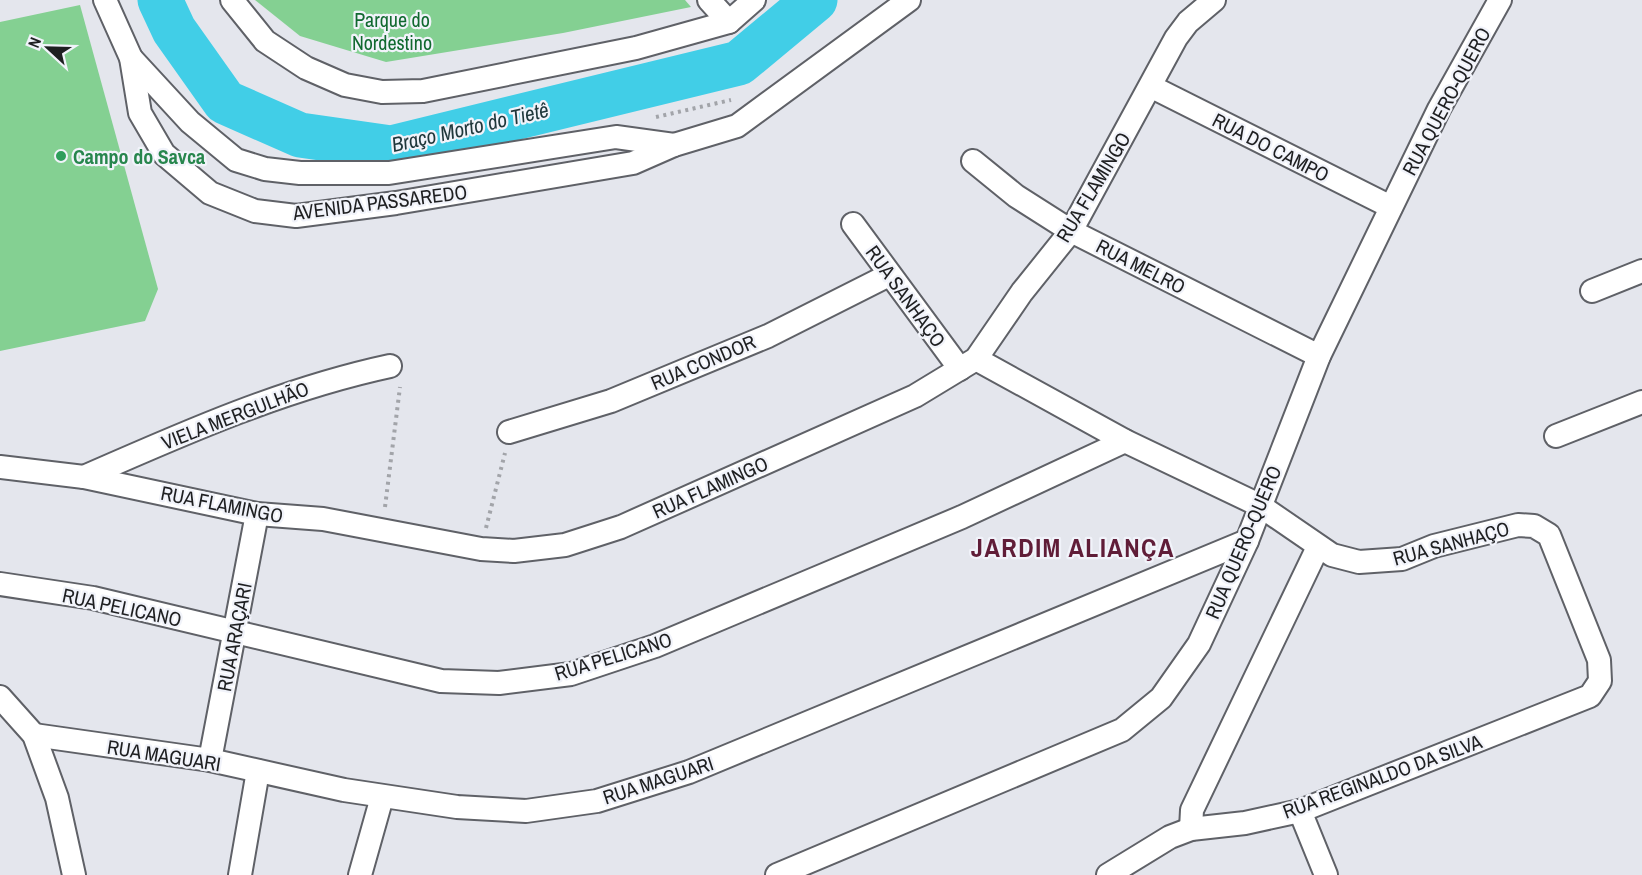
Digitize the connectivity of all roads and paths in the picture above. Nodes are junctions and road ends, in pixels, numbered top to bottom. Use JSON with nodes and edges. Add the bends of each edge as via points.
{"nodes":[{"id":1,"x":105,"y":0,"type":"edge"},
{"id":2,"x":232,"y":0,"type":"edge"},
{"id":3,"x":709,"y":0,"type":"edge"},
{"id":4,"x":754,"y":0,"type":"edge"},
{"id":5,"x":909,"y":0,"type":"edge"},
{"id":6,"x":1214,"y":0,"type":"edge"},
{"id":7,"x":1500,"y":0,"type":"edge"},
{"id":8,"x":729,"y":22,"type":"junction"},
{"id":9,"x":131,"y":58,"type":"junction"},
{"id":10,"x":1152,"y":87,"type":"junction"},
{"id":11,"x":736,"y":99,"type":"dead end"},
{"id":12,"x":654,"y":117,"type":"dead end"},
{"id":13,"x":674,"y":144,"type":"junction"},
{"id":14,"x":973,"y":161,"type":"dead end"},
{"id":15,"x":1391,"y":207,"type":"junction"},
{"id":16,"x":853,"y":224,"type":"dead end"},
{"id":17,"x":1071,"y":231,"type":"junction"},
{"id":18,"x":1642,"y":271,"type":"edge"},
{"id":19,"x":889,"y":275,"type":"junction"},
{"id":20,"x":1592,"y":291,"type":"dead end"},
{"id":21,"x":1318,"y":356,"type":"junction"},
{"id":22,"x":968,"y":364,"type":"junction"},
{"id":23,"x":390,"y":366,"type":"joint"},
{"id":24,"x":1642,"y":402,"type":"edge"},
{"id":25,"x":509,"y":432,"type":"joint"},
{"id":26,"x":1556,"y":436,"type":"dead end"},
{"id":27,"x":1125,"y":441,"type":"junction"},
{"id":28,"x":0,"y":467,"type":"edge"},
{"id":29,"x":84,"y":477,"type":"junction"},
{"id":30,"x":1259,"y":505,"type":"junction"},
{"id":31,"x":257,"y":514,"type":"junction"},
{"id":32,"x":382,"y":532,"type":"junction"},
{"id":33,"x":1246,"y":541,"type":"junction"},
{"id":34,"x":1318,"y":547,"type":"junction"},
{"id":35,"x":481,"y":549,"type":"junction"},
{"id":36,"x":0,"y":584,"type":"edge"},
{"id":37,"x":235,"y":633,"type":"junction"},
{"id":38,"x":1590,"y":696,"type":"joint"},
{"id":39,"x":0,"y":697,"type":"edge"},
{"id":40,"x":34,"y":735,"type":"junction"},
{"id":41,"x":210,"y":760,"type":"junction"},
{"id":42,"x":258,"y":771,"type":"junction"},
{"id":43,"x":382,"y":797,"type":"junction"},
{"id":44,"x":1300,"y":811,"type":"junction"},
{"id":45,"x":1191,"y":829,"type":"junction"},
{"id":46,"x":74,"y":875,"type":"edge"},
{"id":47,"x":240,"y":875,"type":"edge"},
{"id":48,"x":360,"y":875,"type":"edge"},
{"id":49,"x":777,"y":875,"type":"edge"},
{"id":50,"x":1108,"y":875,"type":"edge"},
{"id":51,"x":1326,"y":875,"type":"edge"}],
"edges":[{"from":1,"to":9,"type":"street","name":"AVENIDA PASSAREDO"},
{"from":2,"to":8,"type":"street","via":[[265,41],[306,68],[345,85],[382,92],[423,91],[625,50]]},
{"from":3,"to":8,"type":"street"},
{"from":4,"to":8,"type":"street"},
{"from":5,"to":13,"type":"street","name":"AVENIDA PASSAREDO","via":[[737,126]]},
{"from":6,"to":10,"type":"street","name":"RUA FLAMINGO","via":[[1176,38]]},
{"from":7,"to":15,"type":"street","name":"RUA QUERO-QUERO","via":[[1439,109]]},
{"from":9,"to":13,"type":"street","name":"AVENIDA PASSAREDO","via":[[190,122],[236,160],[265,170],[389,172],[616,136]]},
{"from":9,"to":13,"type":"street","name":"AVENIDA PASSAREDO","via":[[140,113],[164,154],[210,193],[255,211],[296,216],[615,168]]},
{"from":10,"to":15,"type":"street","name":"RUA DO CAMPO"},
{"from":10,"to":17,"type":"street","name":"RUA FLAMINGO"},
{"from":11,"to":12,"type":"path"},
{"from":14,"to":17,"type":"street","name":"RUA MELRO"},
{"from":15,"to":21,"type":"street","name":"RUA QUERO-QUERO"},
{"from":16,"to":19,"type":"street","name":"RUA SANHAÇO"},
{"from":17,"to":21,"type":"street","name":"RUA MELRO"},
{"from":17,"to":22,"type":"street","name":"RUA FLAMINGO"},
{"from":18,"to":20,"type":"street"},
{"from":19,"to":22,"type":"street","name":"RUA SANHAÇO"},
{"from":19,"to":25,"type":"street","name":"RUA CONDOR","via":[[768,336],[611,400]]},
{"from":21,"to":30,"type":"street","name":"RUA QUERO-QUERO"},
{"from":22,"to":27,"type":"street","name":"RUA SANHAÇO"},
{"from":22,"to":35,"type":"street","name":"RUA FLAMINGO","via":[[915,396],[621,527],[565,545],[514,551]]},
{"from":23,"to":29,"type":"street","name":"VIELA MERGULHÃO","via":[[281,395]]},
{"from":23,"to":32,"type":"path","via":[[399,373],[400,387]]},
{"from":24,"to":26,"type":"street"},
{"from":25,"to":35,"type":"path"},
{"from":27,"to":30,"type":"street","name":"RUA SANHAÇO"},
{"from":27,"to":37,"type":"street","name":"RUA PELICANO","via":[[951,522],[655,646],[571,674],[499,683],[441,681]]},
{"from":28,"to":29,"type":"street","name":"RUA FLAMINGO"},
{"from":29,"to":31,"type":"street","name":"RUA FLAMINGO"},
{"from":30,"to":33,"type":"street","name":"RUA QUERO-QUERO"},
{"from":30,"to":34,"type":"street","name":"RUA SANHAÇO"},
{"from":31,"to":32,"type":"street","name":"RUA FLAMINGO","via":[[323,519]]},
{"from":31,"to":37,"type":"street","name":"RUA ARAÇARI"},
{"from":32,"to":35,"type":"street","name":"RUA FLAMINGO"},
{"from":33,"to":43,"type":"street","name":"RUA MAGUARI","via":[[689,772],[597,801],[526,811]]},
{"from":33,"to":49,"type":"street","name":"RUA QUERO-QUERO","via":[[1199,644],[1161,698],[1122,730]]},
{"from":34,"to":38,"type":"street","name":"RUA SANHAÇO","via":[[1359,562],[1401,559],[1434,546],[1507,528],[1534,526],[1549,535],[1599,660],[1600,681]]},
{"from":34,"to":45,"type":"street","via":[[1192,810]]},
{"from":36,"to":37,"type":"street","name":"RUA PELICANO","via":[[93,598]]},
{"from":37,"to":41,"type":"street","name":"RUA ARAÇARI"},
{"from":38,"to":44,"type":"street","name":"RUA REGINALDO DA SILVA"},
{"from":39,"to":40,"type":"street"},
{"from":40,"to":41,"type":"street","name":"RUA MAGUARI"},
{"from":40,"to":46,"type":"street","via":[[57,798]]},
{"from":41,"to":42,"type":"street","name":"RUA MAGUARI"},
{"from":42,"to":43,"type":"street","name":"RUA MAGUARI"},
{"from":42,"to":47,"type":"street"},
{"from":43,"to":48,"type":"street"},
{"from":44,"to":45,"type":"street","name":"RUA REGINALDO DA SILVA"},
{"from":44,"to":51,"type":"street"},
{"from":45,"to":50,"type":"street","name":"RUA REGINALDO DA SILVA","via":[[1170,837]]}]}
